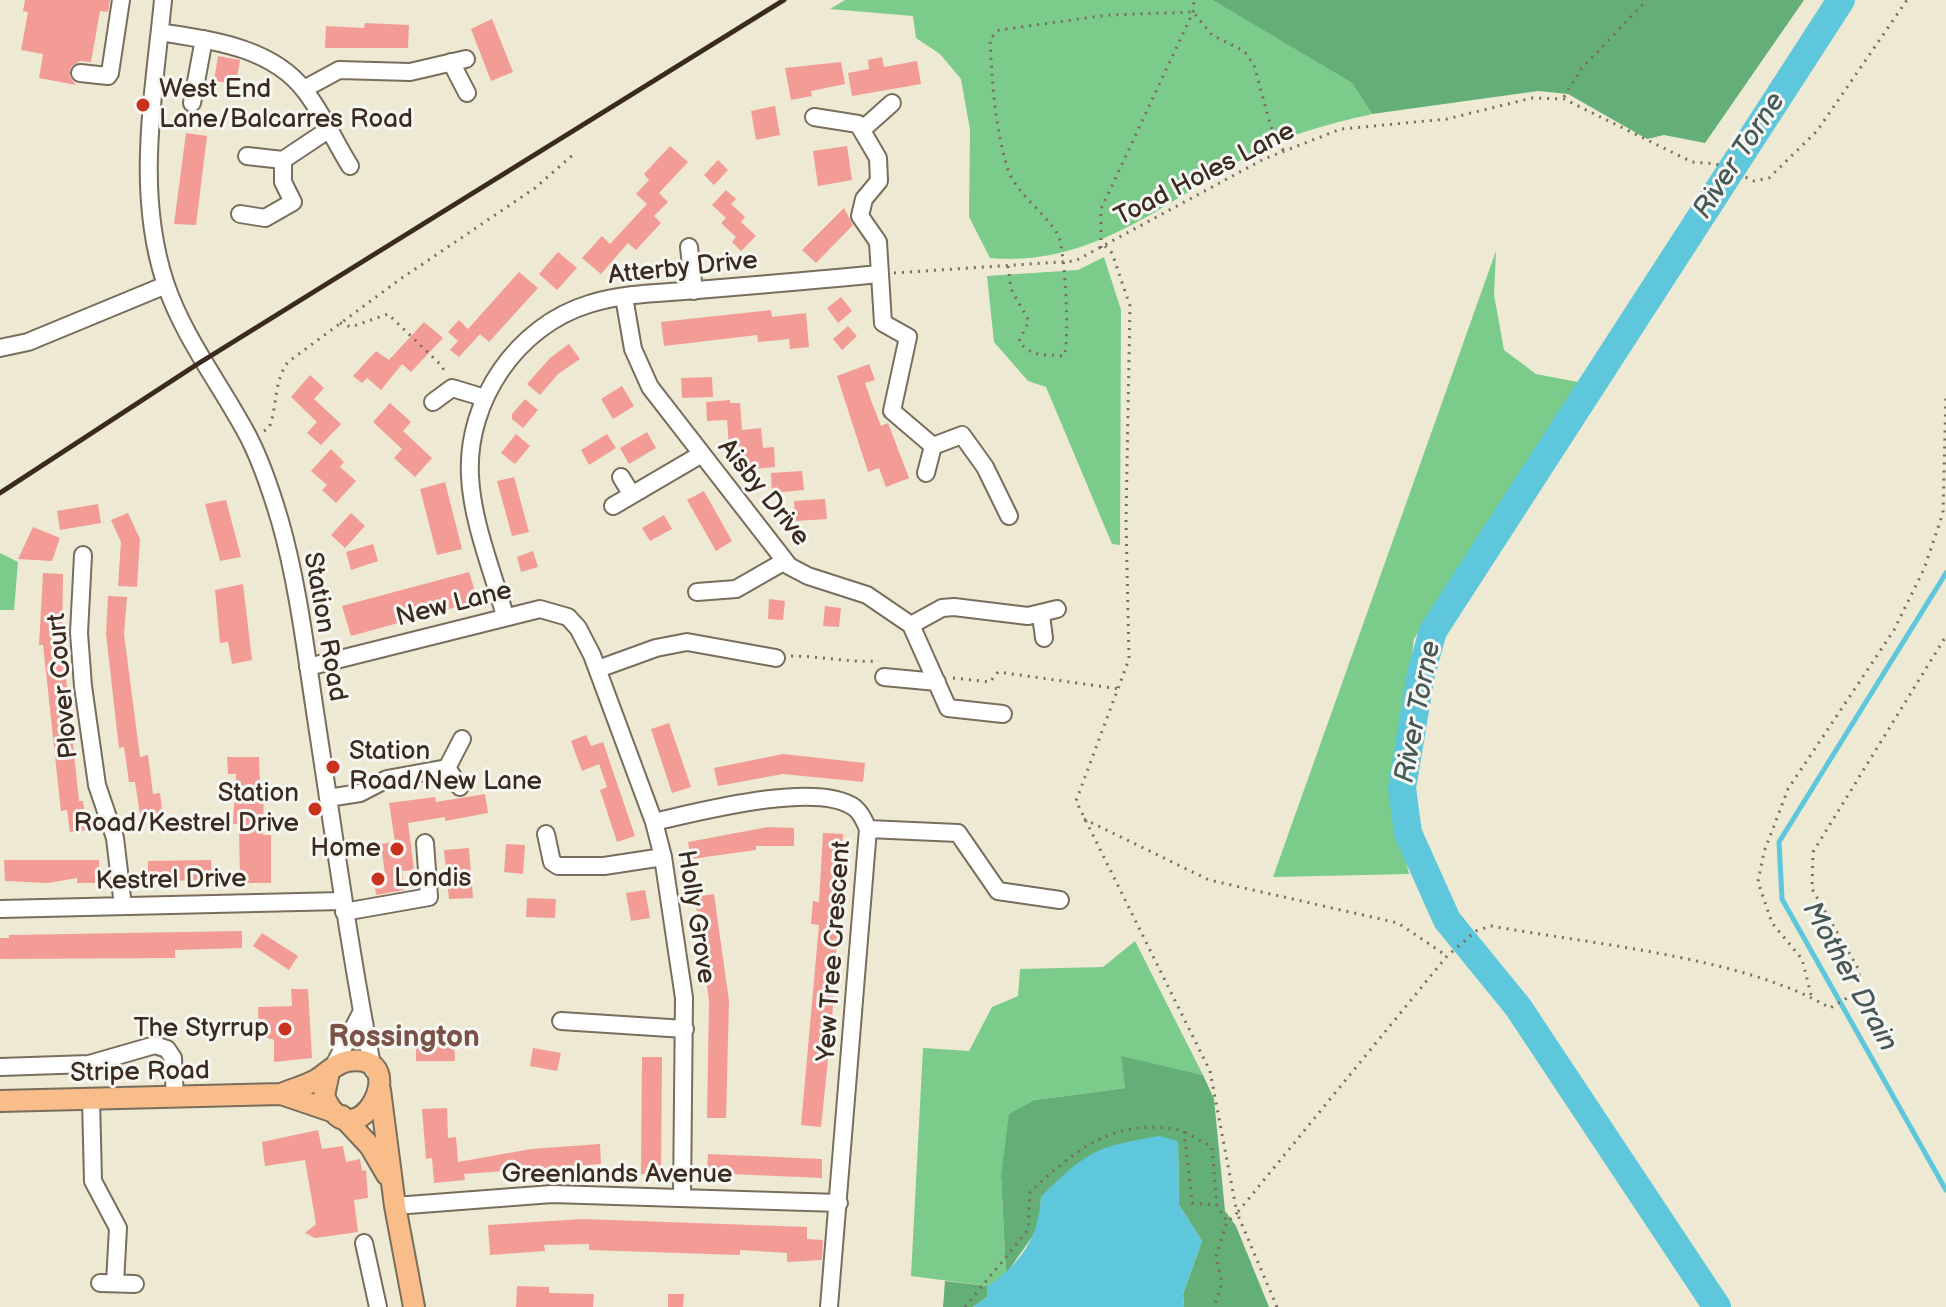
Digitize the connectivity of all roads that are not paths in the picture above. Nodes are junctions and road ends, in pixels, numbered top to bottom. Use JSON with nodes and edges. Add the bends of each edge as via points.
{"nodes":[{"id":1,"x":121,"y":0,"type":"edge"},
{"id":2,"x":163,"y":0,"type":"edge"},
{"id":3,"x":160,"y":32,"type":"junction"},
{"id":4,"x":204,"y":39,"type":"junction"},
{"id":5,"x":80,"y":73,"type":"dead end"},
{"id":6,"x":304,"y":89,"type":"junction"},
{"id":7,"x":467,"y":93,"type":"dead end"},
{"id":8,"x":192,"y":103,"type":"dead end"},
{"id":9,"x":892,"y":103,"type":"dead end"},
{"id":10,"x":814,"y":117,"type":"dead end"},
{"id":11,"x":864,"y":128,"type":"junction"},
{"id":12,"x":328,"y":130,"type":"junction"},
{"id":13,"x":247,"y":156,"type":"dead end"},
{"id":14,"x":283,"y":160,"type":"junction"},
{"id":15,"x":350,"y":166,"type":"dead end"},
{"id":16,"x":240,"y":214,"type":"dead end"},
{"id":17,"x":689,"y":247,"type":"dead end"},
{"id":18,"x":878,"y":274,"type":"junction"},
{"id":19,"x":166,"y":285,"type":"junction"},
{"id":20,"x":694,"y":291,"type":"junction"},
{"id":21,"x":624,"y":297,"type":"junction"},
{"id":22,"x":0,"y":348,"type":"edge"},
{"id":23,"x":485,"y":398,"type":"junction"},
{"id":24,"x":433,"y":402,"type":"dead end"},
{"id":25,"x":933,"y":446,"type":"junction"},
{"id":26,"x":700,"y":455,"type":"junction"},
{"id":27,"x":926,"y":473,"type":"dead end"},
{"id":28,"x":621,"y":477,"type":"dead end"},
{"id":29,"x":632,"y":495,"type":"junction"},
{"id":30,"x":613,"y":506,"type":"dead end"},
{"id":31,"x":1009,"y":516,"type":"dead end"},
{"id":32,"x":83,"y":555,"type":"dead end"},
{"id":33,"x":785,"y":561,"type":"junction"},
{"id":34,"x":697,"y":592,"type":"dead end"},
{"id":35,"x":505,"y":616,"type":"junction"},
{"id":36,"x":911,"y":625,"type":"junction"},
{"id":37,"x":1044,"y":638,"type":"dead end"},
{"id":38,"x":776,"y":658,"type":"road end"},
{"id":39,"x":595,"y":662,"type":"junction"},
{"id":40,"x":308,"y":667,"type":"junction"},
{"id":41,"x":888,"y":670,"type":"road end"},
{"id":42,"x":935,"y":679,"type":"junction"},
{"id":43,"x":1003,"y":714,"type":"dead end"},
{"id":44,"x":462,"y":739,"type":"dead end"},
{"id":45,"x":447,"y":768,"type":"junction"},
{"id":46,"x":460,"y":787,"type":"dead end"},
{"id":47,"x":328,"y":798,"type":"junction"},
{"id":48,"x":654,"y":822,"type":"junction"},
{"id":49,"x":868,"y":829,"type":"junction"},
{"id":50,"x":546,"y":834,"type":"dead end"},
{"id":51,"x":425,"y":843,"type":"dead end"},
{"id":52,"x":663,"y":857,"type":"junction"},
{"id":53,"x":1060,"y":900,"type":"dead end"},
{"id":54,"x":123,"y":906,"type":"junction"},
{"id":55,"x":343,"y":907,"type":"junction"},
{"id":56,"x":0,"y":909,"type":"edge"},
{"id":57,"x":361,"y":1013,"type":"junction"},
{"id":58,"x":561,"y":1021,"type":"dead end"},
{"id":59,"x":685,"y":1029,"type":"junction"},
{"id":60,"x":0,"y":1067,"type":"edge"},
{"id":61,"x":330,"y":1071,"type":"junction"},
{"id":62,"x":376,"y":1079,"type":"junction"},
{"id":63,"x":281,"y":1094,"type":"junction"},
{"id":64,"x":175,"y":1098,"type":"junction"},
{"id":65,"x":91,"y":1099,"type":"junction"},
{"id":66,"x":0,"y":1101,"type":"edge"},
{"id":67,"x":338,"y":1114,"type":"junction"},
{"id":68,"x":391,"y":1182,"type":"junction"},
{"id":69,"x":682,"y":1198,"type":"junction"},
{"id":70,"x":839,"y":1203,"type":"junction"},
{"id":71,"x":395,"y":1206,"type":"junction"},
{"id":72,"x":364,"y":1243,"type":"dead end"},
{"id":73,"x":135,"y":1284,"type":"dead end"},
{"id":74,"x":378,"y":1307,"type":"edge"},
{"id":75,"x":414,"y":1307,"type":"edge"},
{"id":76,"x":829,"y":1307,"type":"edge"}],
"edges":[{"from":1,"to":5,"type":"street","via":[[110,73]]},
{"from":2,"to":3,"type":"street","name":"Station Road"},
{"from":3,"to":4,"type":"street"},
{"from":3,"to":19,"type":"street","name":"Station Road","via":[[148,208]]},
{"from":4,"to":6,"type":"street","via":[[262,57]]},
{"from":4,"to":8,"type":"street"},
{"from":6,"to":7,"type":"street","via":[[339,70],[410,72],[459,61]]},
{"from":6,"to":12,"type":"street"},
{"from":9,"to":11,"type":"street"},
{"from":10,"to":11,"type":"street"},
{"from":11,"to":18,"type":"street","via":[[880,171],[860,216],[878,242]]},
{"from":12,"to":14,"type":"street"},
{"from":12,"to":15,"type":"street"},
{"from":13,"to":14,"type":"street"},
{"from":14,"to":16,"type":"street","via":[[283,182],[293,202],[265,218]]},
{"from":17,"to":20,"type":"street"},
{"from":18,"to":20,"type":"street","name":"Atterby Drive"},
{"from":18,"to":25,"type":"street","via":[[883,323],[908,337],[892,411]]},
{"from":19,"to":22,"type":"street","via":[[28,342]]},
{"from":19,"to":40,"type":"street","name":"Station Road","via":[[250,439],[280,521]]},
{"from":20,"to":21,"type":"street","name":"Atterby Drive"},
{"from":21,"to":23,"type":"street","name":"Atterby Drive","via":[[589,304],[540,329],[504,366]]},
{"from":21,"to":26,"type":"street","name":"Aisby Drive","via":[[640,370]]},
{"from":23,"to":24,"type":"street","via":[[452,388]]},
{"from":23,"to":35,"type":"street","name":"Atterby Drive","via":[[470,475]]},
{"from":25,"to":27,"type":"street"},
{"from":25,"to":31,"type":"street","via":[[962,435]]},
{"from":26,"to":29,"type":"street"},
{"from":26,"to":33,"type":"street","name":"Aisby Drive"},
{"from":28,"to":29,"type":"street"},
{"from":29,"to":30,"type":"street"},
{"from":32,"to":54,"type":"street","name":"Plover Court","via":[[83,686],[97,785],[115,838]]},
{"from":33,"to":34,"type":"street","via":[[736,589]]},
{"from":33,"to":36,"type":"street","name":"Aisby Drive","via":[[808,576],[867,595]]},
{"from":35,"to":39,"type":"street","name":"New Lane","via":[[540,609],[568,617]]},
{"from":35,"to":40,"type":"street","name":"New Lane"},
{"from":36,"to":37,"type":"street","via":[[942,608],[1049,612]]},
{"from":36,"to":42,"type":"street"},
{"from":38,"to":39,"type":"street","via":[[687,642]]},
{"from":39,"to":48,"type":"street","name":"Holly Grove"},
{"from":40,"to":47,"type":"street","name":"Station Road"},
{"from":41,"to":42,"type":"street"},
{"from":42,"to":43,"type":"street","via":[[948,708]]},
{"from":44,"to":45,"type":"street"},
{"from":45,"to":46,"type":"street"},
{"from":45,"to":47,"type":"street","via":[[387,779],[360,793]]},
{"from":47,"to":55,"type":"street","name":"Station Road"},
{"from":48,"to":49,"type":"street","name":"Yew Tree Crescent","via":[[763,799],[829,799],[856,809]]},
{"from":48,"to":52,"type":"street","name":"Holly Grove"},
{"from":49,"to":53,"type":"street","via":[[958,833],[998,891]]},
{"from":49,"to":70,"type":"street","name":"Yew Tree Crescent"},
{"from":50,"to":52,"type":"street","via":[[554,866],[604,866]]},
{"from":51,"to":55,"type":"street","name":"Kestrel Drive","via":[[429,897]]},
{"from":52,"to":59,"type":"street","name":"Holly Grove"},
{"from":54,"to":55,"type":"street","name":"Kestrel Drive"},
{"from":54,"to":56,"type":"street","name":"Kestrel Drive"},
{"from":55,"to":57,"type":"street","name":"Station Road"},
{"from":57,"to":61,"type":"street"},
{"from":57,"to":62,"type":"street","name":"Station Road"},
{"from":58,"to":59,"type":"street"},
{"from":59,"to":69,"type":"street","name":"Holly Grove"},
{"from":60,"to":64,"type":"street","via":[[89,1064],[155,1045],[173,1058]]},
{"from":61,"to":62,"type":"main road","via":[[355,1061]]},
{"from":61,"to":63,"type":"main road","name":"Stripe Road"},
{"from":61,"to":67,"type":"main road","via":[[324,1096]]},
{"from":62,"to":67,"type":"main road","via":[[379,1097],[368,1112]]},
{"from":62,"to":68,"type":"main road"},
{"from":63,"to":64,"type":"main road","name":"Stripe Road"},
{"from":63,"to":67,"type":"main road","name":"Stripe Road"},
{"from":64,"to":65,"type":"main road","name":"Stripe Road"},
{"from":65,"to":66,"type":"main road","name":"Stripe Road"},
{"from":65,"to":73,"type":"street","via":[[93,1181],[118,1228],[107,1283]]},
{"from":67,"to":68,"type":"main road","via":[[370,1146]]},
{"from":68,"to":71,"type":"main road"},
{"from":69,"to":70,"type":"street","name":"Greenlands Avenue"},
{"from":69,"to":71,"type":"street","name":"Greenlands Avenue","via":[[552,1194]]},
{"from":70,"to":76,"type":"street","name":"Yew Tree Crescent"},
{"from":71,"to":75,"type":"main road"},
{"from":72,"to":74,"type":"street"}]}
